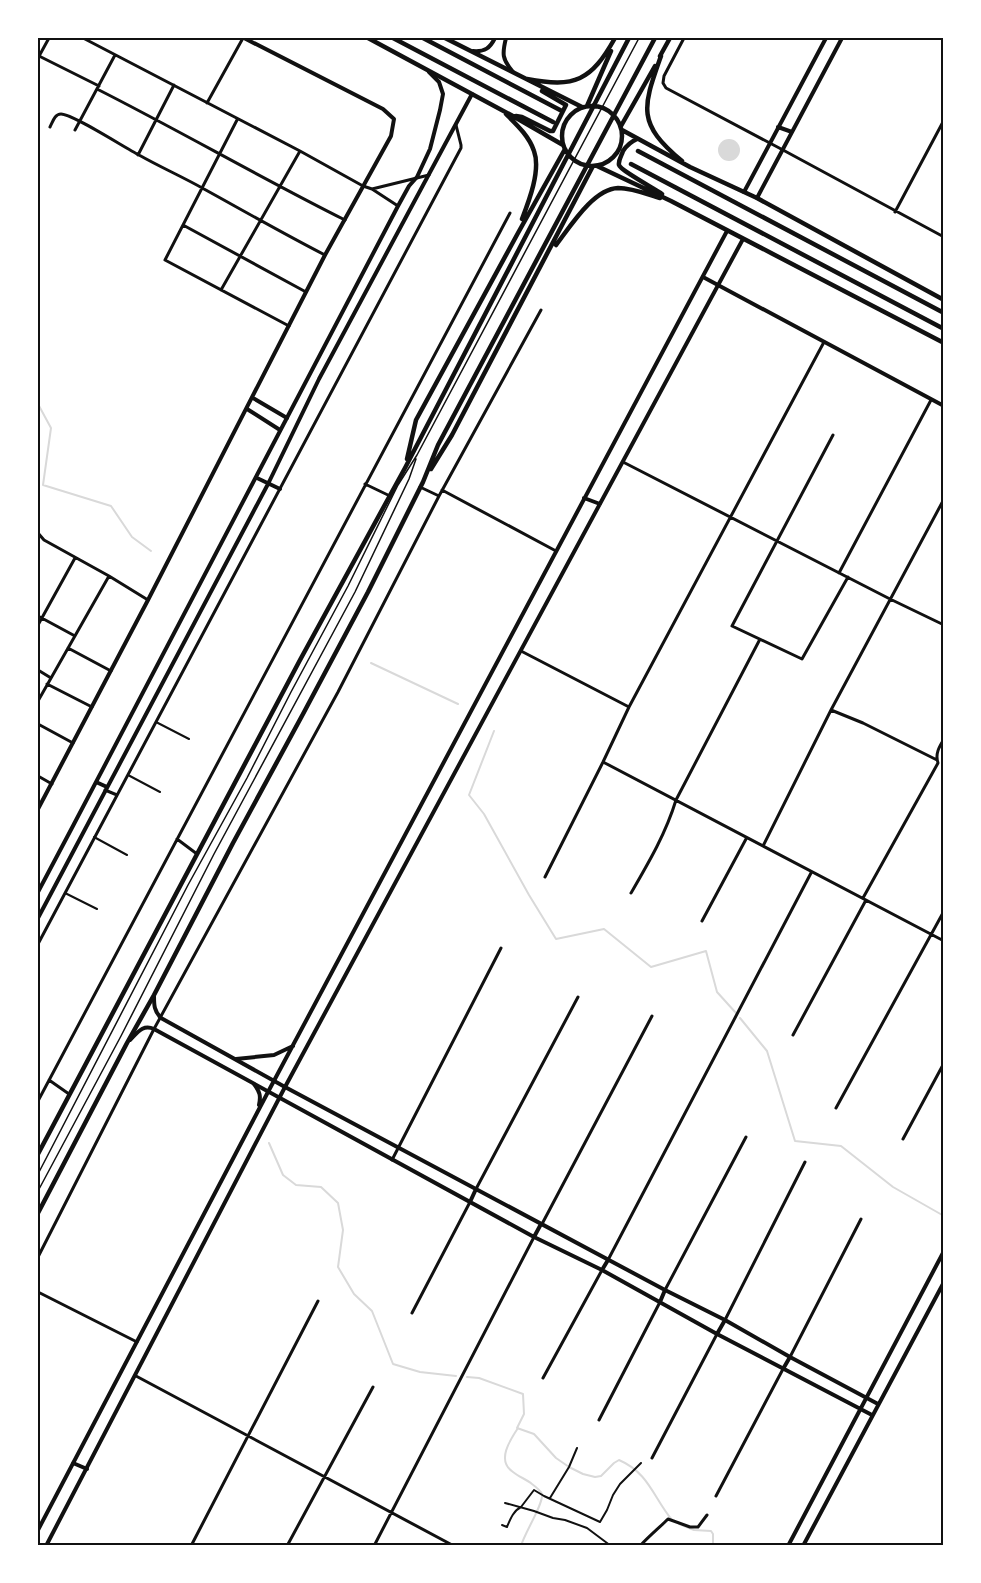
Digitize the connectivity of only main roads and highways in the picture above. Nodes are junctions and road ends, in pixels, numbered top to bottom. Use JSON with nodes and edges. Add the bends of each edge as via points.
{"nodes":[{"id":1,"x":243,"y":38,"type":"edge"},
{"id":2,"x":368,"y":38,"type":"edge"},
{"id":3,"x":393,"y":38,"type":"edge"},
{"id":4,"x":423,"y":38,"type":"edge"},
{"id":5,"x":445,"y":38,"type":"edge"},
{"id":6,"x":495,"y":38,"type":"edge"},
{"id":7,"x":504,"y":38,"type":"edge"},
{"id":8,"x":616,"y":38,"type":"edge"},
{"id":9,"x":629,"y":38,"type":"edge"},
{"id":10,"x":655,"y":38,"type":"edge"},
{"id":11,"x":670,"y":38,"type":"edge"},
{"id":12,"x":826,"y":38,"type":"edge"},
{"id":13,"x":842,"y":38,"type":"edge"},
{"id":14,"x":469,"y":50,"type":"junction"},
{"id":15,"x":661,"y":56,"type":"junction"},
{"id":16,"x":425,"y":68,"type":"junction"},
{"id":17,"x":515,"y":74,"type":"junction"},
{"id":18,"x":522,"y":77,"type":"junction"},
{"id":19,"x":536,"y":85,"type":"junction"},
{"id":20,"x":472,"y":94,"type":"junction"},
{"id":21,"x":584,"y":107,"type":"junction"},
{"id":22,"x":502,"y":110,"type":"junction"},
{"id":23,"x":560,"y":110,"type":"dead end"},
{"id":24,"x":511,"y":115,"type":"junction"},
{"id":25,"x":553,"y":122,"type":"dead end"},
{"id":26,"x":778,"y":127,"type":"junction"},
{"id":27,"x":622,"y":128,"type":"junction"},
{"id":28,"x":792,"y":132,"type":"junction"},
{"id":29,"x":637,"y":139,"type":"junction"},
{"id":30,"x":564,"y":147,"type":"junction"},
{"id":31,"x":638,"y":151,"type":"dead end"},
{"id":32,"x":631,"y":164,"type":"dead end"},
{"id":33,"x":596,"y":166,"type":"junction"},
{"id":34,"x":690,"y":167,"type":"junction"},
{"id":35,"x":744,"y":192,"type":"junction"},
{"id":36,"x":757,"y":198,"type":"junction"},
{"id":37,"x":671,"y":201,"type":"junction"},
{"id":38,"x":727,"y":231,"type":"junction"},
{"id":39,"x":518,"y":233,"type":"junction"},
{"id":40,"x":742,"y":239,"type":"junction"},
{"id":41,"x":549,"y":253,"type":"junction"},
{"id":42,"x":703,"y":277,"type":"junction"},
{"id":43,"x":717,"y":285,"type":"junction"},
{"id":44,"x":944,"y":300,"type":"edge"},
{"id":45,"x":944,"y":313,"type":"edge"},
{"id":46,"x":944,"y":329,"type":"edge"},
{"id":47,"x":944,"y":343,"type":"edge"},
{"id":48,"x":253,"y":398,"type":"junction"},
{"id":49,"x":944,"y":406,"type":"edge"},
{"id":50,"x":247,"y":409,"type":"junction"},
{"id":51,"x":287,"y":418,"type":"junction"},
{"id":52,"x":280,"y":430,"type":"junction"},
{"id":53,"x":405,"y":468,"type":"junction"},
{"id":54,"x":256,"y":478,"type":"junction"},
{"id":55,"x":268,"y":484,"type":"junction"},
{"id":56,"x":421,"y":484,"type":"junction"},
{"id":57,"x":280,"y":489,"type":"road end"},
{"id":58,"x":584,"y":498,"type":"junction"},
{"id":59,"x":600,"y":504,"type":"junction"},
{"id":60,"x":96,"y":782,"type":"junction"},
{"id":61,"x":106,"y":789,"type":"junction"},
{"id":62,"x":38,"y":809,"type":"edge"},
{"id":63,"x":38,"y":892,"type":"edge"},
{"id":64,"x":38,"y":918,"type":"edge"},
{"id":65,"x":154,"y":995,"type":"junction"},
{"id":66,"x":127,"y":1043,"type":"junction"},
{"id":67,"x":293,"y":1046,"type":"junction"},
{"id":68,"x":236,"y":1059,"type":"junction"},
{"id":69,"x":274,"y":1080,"type":"junction"},
{"id":70,"x":254,"y":1084,"type":"junction"},
{"id":71,"x":285,"y":1087,"type":"junction"},
{"id":72,"x":268,"y":1092,"type":"junction"},
{"id":73,"x":280,"y":1098,"type":"junction"},
{"id":74,"x":258,"y":1112,"type":"junction"},
{"id":75,"x":38,"y":1154,"type":"edge"},
{"id":76,"x":476,"y":1189,"type":"junction"},
{"id":77,"x":470,"y":1202,"type":"junction"},
{"id":78,"x":38,"y":1213,"type":"edge"},
{"id":79,"x":541,"y":1224,"type":"junction"},
{"id":80,"x":534,"y":1237,"type":"junction"},
{"id":81,"x":944,"y":1251,"type":"edge"},
{"id":82,"x":608,"y":1260,"type":"junction"},
{"id":83,"x":602,"y":1270,"type":"junction"},
{"id":84,"x":944,"y":1282,"type":"edge"},
{"id":85,"x":665,"y":1290,"type":"junction"},
{"id":86,"x":660,"y":1302,"type":"junction"},
{"id":87,"x":725,"y":1320,"type":"junction"},
{"id":88,"x":717,"y":1334,"type":"junction"},
{"id":89,"x":790,"y":1357,"type":"junction"},
{"id":90,"x":783,"y":1369,"type":"junction"},
{"id":91,"x":867,"y":1397,"type":"junction"},
{"id":92,"x":878,"y":1404,"type":"junction"},
{"id":93,"x":860,"y":1409,"type":"junction"},
{"id":94,"x":872,"y":1415,"type":"junction"},
{"id":95,"x":73,"y":1463,"type":"junction"},
{"id":96,"x":87,"y":1469,"type":"junction"},
{"id":97,"x":38,"y":1530,"type":"edge"},
{"id":98,"x":46,"y":1545,"type":"edge"},
{"id":99,"x":788,"y":1545,"type":"edge"},
{"id":100,"x":803,"y":1545,"type":"edge"}],
"edges":[{"from":1,"to":48,"type":"main road","via":[[383,109],[394,119],[391,136]]},
{"from":2,"to":16,"type":"main road"},
{"from":3,"to":25,"type":"main road"},
{"from":4,"to":23,"type":"main road"},
{"from":5,"to":14,"type":"main road"},
{"from":6,"to":14,"type":"main road","via":[[483,51]]},
{"from":7,"to":17,"type":"main road","via":[[505,62]]},
{"from":8,"to":18,"type":"main road","via":[[608,52],[578,80],[558,83]]},
{"from":8,"to":21,"type":"main road"},
{"from":9,"to":53,"type":"main road"},
{"from":10,"to":56,"type":"main road","via":[[438,445]]},
{"from":11,"to":15,"type":"main road"},
{"from":12,"to":26,"type":"main road"},
{"from":13,"to":28,"type":"main road"},
{"from":14,"to":17,"type":"main road"},
{"from":15,"to":27,"type":"main road"},
{"from":15,"to":34,"type":"main road","via":[[647,100],[648,118],[658,139]]},
{"from":16,"to":20,"type":"main road"},
{"from":16,"to":51,"type":"main road","via":[[439,82],[443,94],[430,149]]},
{"from":17,"to":18,"type":"main road"},
{"from":18,"to":19,"type":"main road"},
{"from":19,"to":21,"type":"main road"},
{"from":19,"to":24,"type":"main road","via":[[566,105],[554,130]]},
{"from":20,"to":22,"type":"main road"},
{"from":20,"to":55,"type":"main road","via":[[319,379]]},
{"from":21,"to":27,"type":"main road","via":[[604,108]]},
{"from":21,"to":30,"type":"main road","via":[[574,112],[563,127]]},
{"from":22,"to":24,"type":"main road"},
{"from":22,"to":39,"type":"main road","via":[[529,140],[536,160],[530,199]]},
{"from":24,"to":30,"type":"main road"},
{"from":26,"to":28,"type":"main road"},
{"from":26,"to":35,"type":"main road"},
{"from":27,"to":29,"type":"main road"},
{"from":27,"to":33,"type":"main road","via":[[620,149],[606,163]]},
{"from":28,"to":36,"type":"main road"},
{"from":29,"to":34,"type":"main road"},
{"from":29,"to":37,"type":"main road","via":[[625,148],[618,162],[620,168]]},
{"from":30,"to":33,"type":"main road","via":[[577,162]]},
{"from":30,"to":39,"type":"main road"},
{"from":31,"to":45,"type":"main road"},
{"from":32,"to":46,"type":"main road"},
{"from":33,"to":37,"type":"main road"},
{"from":33,"to":41,"type":"main road"},
{"from":34,"to":35,"type":"main road"},
{"from":35,"to":36,"type":"main road"},
{"from":36,"to":44,"type":"main road"},
{"from":37,"to":38,"type":"main road"},
{"from":37,"to":41,"type":"main road","via":[[618,188],[604,193],[591,202]]},
{"from":38,"to":40,"type":"main road"},
{"from":38,"to":42,"type":"main road"},
{"from":39,"to":53,"type":"main road","via":[[417,420]]},
{"from":40,"to":43,"type":"main road"},
{"from":40,"to":47,"type":"main road"},
{"from":41,"to":56,"type":"main road","via":[[452,435]]},
{"from":42,"to":43,"type":"main road"},
{"from":42,"to":58,"type":"main road"},
{"from":43,"to":49,"type":"main road"},
{"from":43,"to":59,"type":"main road"},
{"from":48,"to":50,"type":"main road"},
{"from":48,"to":51,"type":"main road"},
{"from":50,"to":52,"type":"main road"},
{"from":50,"to":62,"type":"main road"},
{"from":51,"to":52,"type":"main road"},
{"from":52,"to":54,"type":"main road"},
{"from":53,"to":75,"type":"main road"},
{"from":54,"to":55,"type":"main road"},
{"from":54,"to":60,"type":"main road"},
{"from":55,"to":57,"type":"main road"},
{"from":55,"to":61,"type":"main road"},
{"from":56,"to":65,"type":"main road","via":[[368,592]]},
{"from":58,"to":59,"type":"main road"},
{"from":58,"to":67,"type":"main road"},
{"from":59,"to":71,"type":"main road"},
{"from":60,"to":61,"type":"main road"},
{"from":60,"to":63,"type":"main road"},
{"from":61,"to":64,"type":"main road"},
{"from":65,"to":66,"type":"main road"},
{"from":65,"to":68,"type":"main road","via":[[156,1012],[161,1018]]},
{"from":66,"to":70,"type":"main road","via":[[143,1028],[150,1027]]},
{"from":66,"to":78,"type":"main road"},
{"from":67,"to":68,"type":"main road","via":[[274,1055]]},
{"from":67,"to":69,"type":"main road"},
{"from":68,"to":69,"type":"main road"},
{"from":69,"to":71,"type":"main road"},
{"from":69,"to":72,"type":"main road"},
{"from":70,"to":72,"type":"main road"},
{"from":70,"to":74,"type":"main road","via":[[261,1096]]},
{"from":71,"to":73,"type":"main road"},
{"from":71,"to":76,"type":"main road"},
{"from":72,"to":73,"type":"main road"},
{"from":72,"to":74,"type":"main road"},
{"from":73,"to":77,"type":"main road"},
{"from":73,"to":96,"type":"main road"},
{"from":74,"to":95,"type":"main road"},
{"from":76,"to":77,"type":"main road"},
{"from":76,"to":79,"type":"main road"},
{"from":77,"to":80,"type":"main road"},
{"from":79,"to":80,"type":"main road"},
{"from":79,"to":82,"type":"main road"},
{"from":80,"to":83,"type":"main road"},
{"from":81,"to":91,"type":"main road"},
{"from":82,"to":83,"type":"main road"},
{"from":82,"to":85,"type":"main road"},
{"from":83,"to":86,"type":"main road"},
{"from":84,"to":92,"type":"main road"},
{"from":85,"to":86,"type":"main road"},
{"from":85,"to":87,"type":"main road"},
{"from":86,"to":88,"type":"main road"},
{"from":87,"to":88,"type":"main road"},
{"from":87,"to":89,"type":"main road"},
{"from":88,"to":90,"type":"main road"},
{"from":89,"to":90,"type":"main road"},
{"from":89,"to":91,"type":"main road"},
{"from":90,"to":93,"type":"main road"},
{"from":91,"to":92,"type":"main road"},
{"from":91,"to":93,"type":"main road"},
{"from":92,"to":94,"type":"main road"},
{"from":93,"to":94,"type":"main road"},
{"from":93,"to":99,"type":"main road"},
{"from":94,"to":100,"type":"main road"},
{"from":95,"to":96,"type":"main road"},
{"from":95,"to":97,"type":"main road"},
{"from":96,"to":98,"type":"main road"}]}
